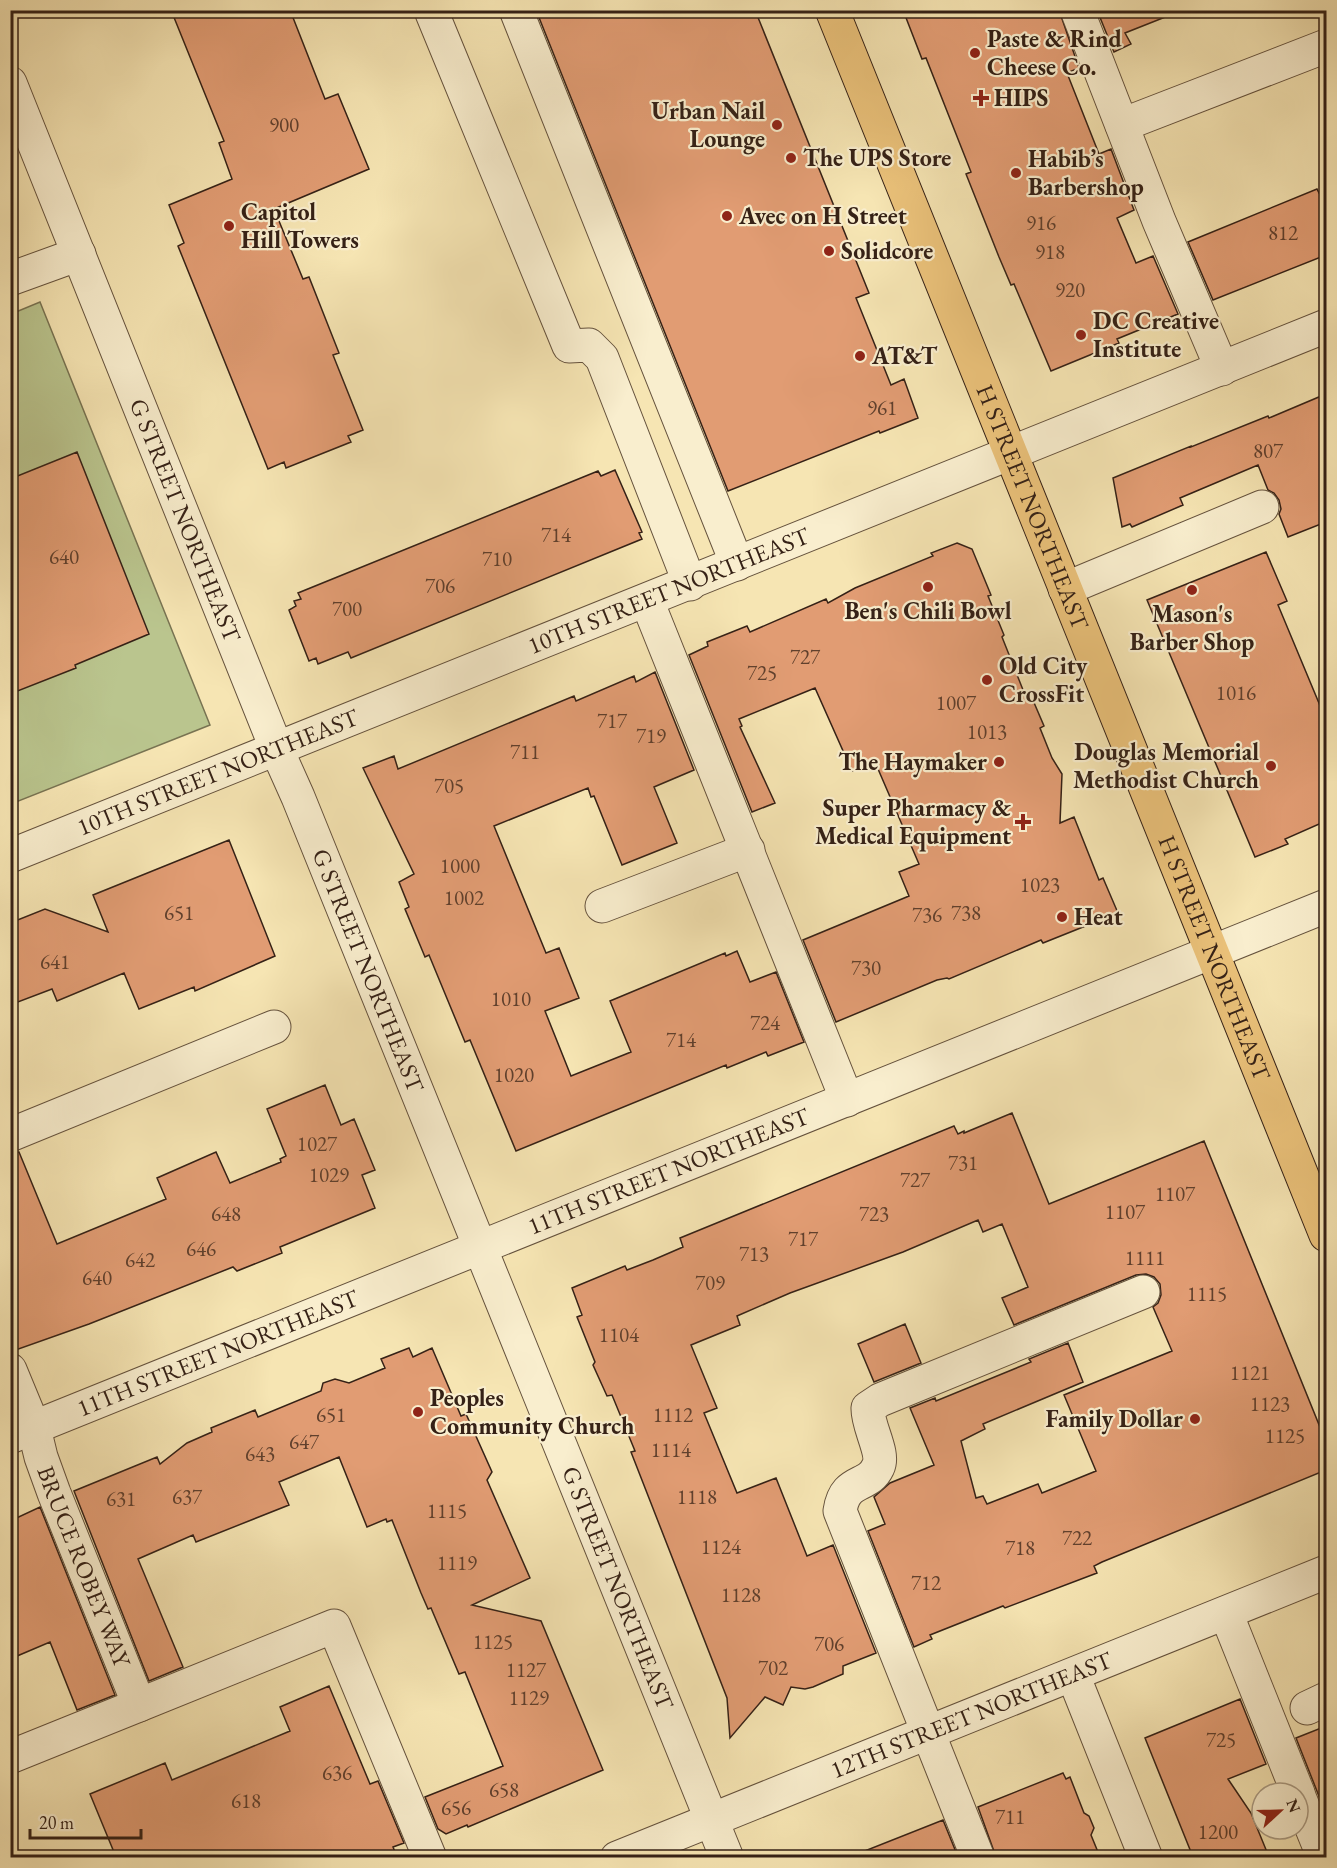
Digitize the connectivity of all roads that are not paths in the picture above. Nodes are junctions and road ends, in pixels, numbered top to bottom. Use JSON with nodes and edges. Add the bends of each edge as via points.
{"nodes":[{"id":1,"x":516,"y":10,"type":"edge"},
{"id":2,"x":832,"y":10,"type":"edge"},
{"id":3,"x":1077,"y":10,"type":"edge"},
{"id":4,"x":432,"y":13,"type":"dead end"},
{"id":5,"x":1326,"y":46,"type":"edge"},
{"id":6,"x":10,"y":83,"type":"edge"},
{"id":7,"x":1122,"y":125,"type":"junction"},
{"id":8,"x":79,"y":254,"type":"junction"},
{"id":9,"x":10,"y":279,"type":"edge"},
{"id":10,"x":1326,"y":326,"type":"edge"},
{"id":11,"x":1222,"y":369,"type":"junction"},
{"id":12,"x":1011,"y":453,"type":"junction"},
{"id":13,"x":1262,"y":507,"type":"dead end"},
{"id":14,"x":737,"y":564,"type":"junction"},
{"id":15,"x":690,"y":584,"type":"junction"},
{"id":16,"x":1065,"y":589,"type":"junction"},
{"id":17,"x":647,"y":601,"type":"junction"},
{"id":18,"x":277,"y":750,"type":"junction"},
{"id":19,"x":748,"y":850,"type":"junction"},
{"id":20,"x":10,"y":856,"type":"edge"},
{"id":21,"x":602,"y":906,"type":"dead end"},
{"id":22,"x":1326,"y":906,"type":"edge"},
{"id":23,"x":1212,"y":952,"type":"junction"},
{"id":24,"x":274,"y":1027,"type":"dead end"},
{"id":25,"x":847,"y":1100,"type":"junction"},
{"id":26,"x":10,"y":1135,"type":"edge"},
{"id":27,"x":1326,"y":1235,"type":"edge"},
{"id":28,"x":480,"y":1247,"type":"junction"},
{"id":29,"x":1143,"y":1292,"type":"dead end"},
{"id":30,"x":10,"y":1370,"type":"edge"},
{"id":31,"x":22,"y":1432,"type":"edge"},
{"id":32,"x":1326,"y":1572,"type":"edge"},
{"id":33,"x":1226,"y":1613,"type":"junction"},
{"id":34,"x":1074,"y":1675,"type":"junction"},
{"id":35,"x":139,"y":1705,"type":"junction"},
{"id":36,"x":929,"y":1733,"type":"junction"},
{"id":37,"x":10,"y":1756,"type":"edge"},
{"id":38,"x":1293,"y":1781,"type":"edge"},
{"id":39,"x":712,"y":1820,"type":"junction"},
{"id":40,"x":1310,"y":1823,"type":"edge"},
{"id":41,"x":430,"y":1857,"type":"edge"},
{"id":42,"x":617,"y":1857,"type":"edge"},
{"id":43,"x":727,"y":1857,"type":"edge"},
{"id":44,"x":978,"y":1857,"type":"edge"},
{"id":45,"x":1146,"y":1857,"type":"edge"},
{"id":46,"x":1324,"y":1857,"type":"edge"}],
"edges":[{"from":1,"to":14,"type":"street"},
{"from":2,"to":12,"type":"main road","name":"H STREET NORTHEAST"},
{"from":3,"to":7,"type":"street"},
{"from":4,"to":15,"type":"street","via":[[569,346],[589,345],[602,358]]},
{"from":5,"to":7,"type":"street"},
{"from":6,"to":8,"type":"street","name":"G STREET NORTHEAST"},
{"from":7,"to":11,"type":"street"},
{"from":8,"to":9,"type":"street"},
{"from":8,"to":18,"type":"street","name":"G STREET NORTHEAST"},
{"from":10,"to":11,"type":"street","name":"10TH STREET NORTHEAST"},
{"from":11,"to":12,"type":"street","name":"10TH STREET NORTHEAST"},
{"from":12,"to":14,"type":"street","name":"10TH STREET NORTHEAST"},
{"from":12,"to":16,"type":"main road","name":"H STREET NORTHEAST"},
{"from":13,"to":16,"type":"street"},
{"from":14,"to":15,"type":"street","name":"10TH STREET NORTHEAST"},
{"from":15,"to":17,"type":"street","name":"10TH STREET NORTHEAST"},
{"from":16,"to":23,"type":"main road","name":"H STREET NORTHEAST"},
{"from":17,"to":18,"type":"street","name":"10TH STREET NORTHEAST"},
{"from":17,"to":19,"type":"street"},
{"from":18,"to":20,"type":"street","name":"10TH STREET NORTHEAST"},
{"from":18,"to":28,"type":"street","name":"G STREET NORTHEAST"},
{"from":19,"to":21,"type":"street"},
{"from":19,"to":25,"type":"street"},
{"from":22,"to":23,"type":"street","name":"11TH STREET NORTHEAST"},
{"from":23,"to":25,"type":"street","name":"11TH STREET NORTHEAST"},
{"from":23,"to":27,"type":"main road","name":"H STREET NORTHEAST"},
{"from":24,"to":26,"type":"street"},
{"from":25,"to":28,"type":"street","name":"11TH STREET NORTHEAST"},
{"from":28,"to":31,"type":"street","name":"11TH STREET NORTHEAST"},
{"from":28,"to":39,"type":"street","name":"G STREET NORTHEAST"},
{"from":29,"to":36,"type":"street","via":[[868,1408],[867,1418],[880,1458],[878,1468],[845,1492],[840,1511]]},
{"from":30,"to":31,"type":"street","name":"BRUCE ROBEY WAY"},
{"from":31,"to":35,"type":"street","name":"BRUCE ROBEY WAY","via":[[41,1457]]},
{"from":32,"to":33,"type":"street","name":"12TH STREET NORTHEAST"},
{"from":33,"to":34,"type":"street","name":"12TH STREET NORTHEAST"},
{"from":33,"to":38,"type":"street"},
{"from":34,"to":36,"type":"street","name":"12TH STREET NORTHEAST"},
{"from":34,"to":45,"type":"street"},
{"from":35,"to":37,"type":"street"},
{"from":35,"to":41,"type":"street","via":[[334,1626]]},
{"from":36,"to":39,"type":"street","name":"12TH STREET NORTHEAST"},
{"from":36,"to":44,"type":"street"},
{"from":39,"to":42,"type":"street","name":"12TH STREET NORTHEAST"},
{"from":39,"to":43,"type":"street","name":"G STREET NORTHEAST"},
{"from":40,"to":46,"type":"street"}]}
